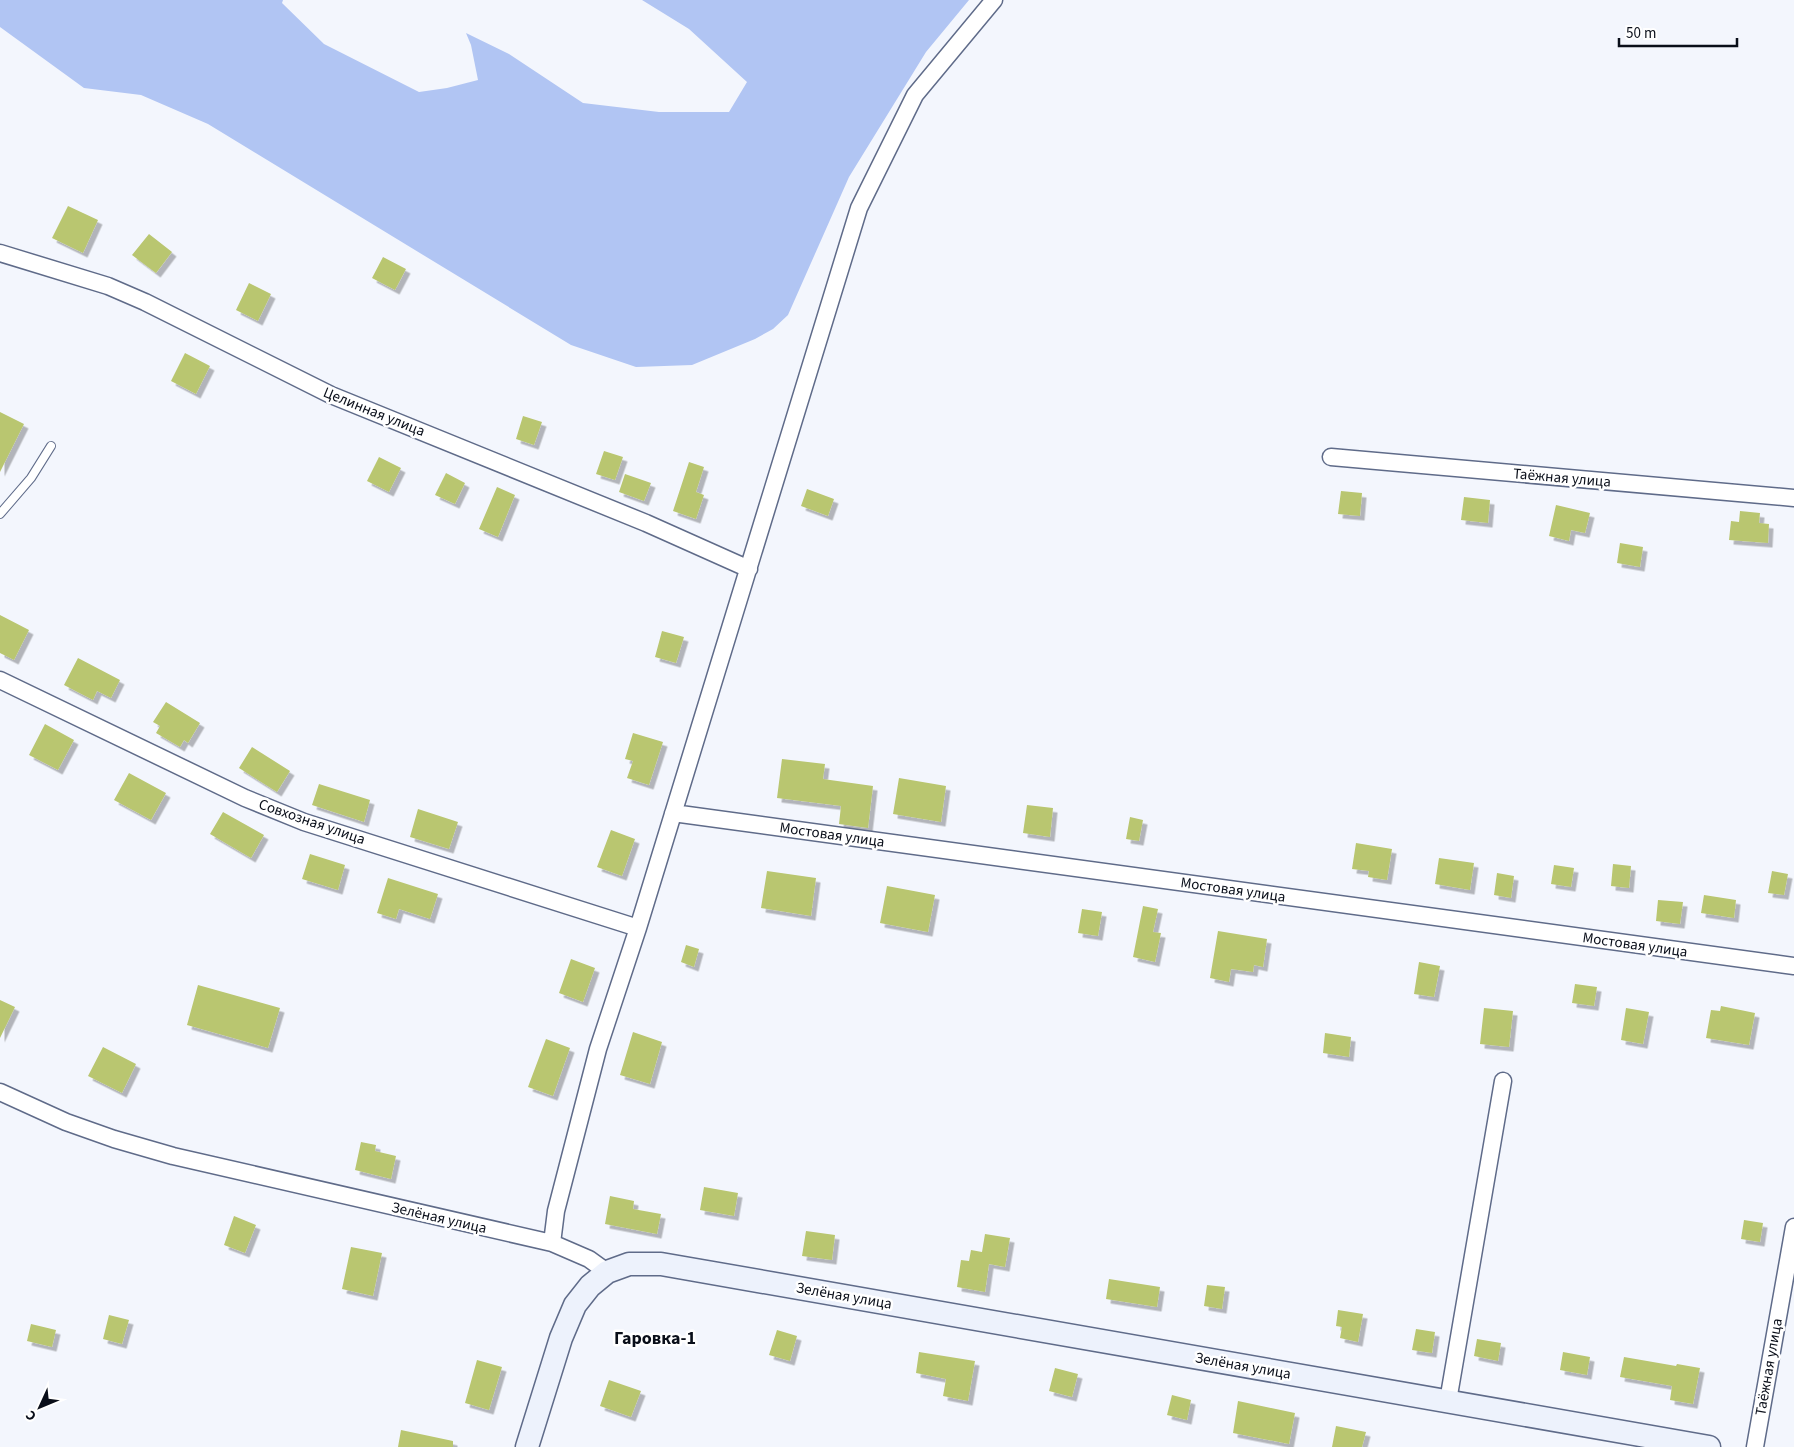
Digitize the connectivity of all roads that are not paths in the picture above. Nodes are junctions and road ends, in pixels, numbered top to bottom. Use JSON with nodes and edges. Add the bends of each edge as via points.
{"nodes":[{"id":1,"x":994,"y":0,"type":"edge"},
{"id":2,"x":0,"y":253,"type":"edge"},
{"id":3,"x":51,"y":446,"type":"dead end"},
{"id":4,"x":1331,"y":458,"type":"dead end"},
{"id":5,"x":1794,"y":498,"type":"edge"},
{"id":6,"x":0,"y":514,"type":"edge"},
{"id":7,"x":749,"y":569,"type":"junction"},
{"id":8,"x":0,"y":680,"type":"edge"},
{"id":9,"x":673,"y":813,"type":"junction"},
{"id":10,"x":638,"y":928,"type":"junction"},
{"id":11,"x":1794,"y":966,"type":"edge"},
{"id":12,"x":1503,"y":1081,"type":"dead end"},
{"id":13,"x":0,"y":1092,"type":"edge"},
{"id":14,"x":1794,"y":1227,"type":"edge"},
{"id":15,"x":552,"y":1243,"type":"junction"},
{"id":16,"x":608,"y":1272,"type":"junction"},
{"id":17,"x":1448,"y":1402,"type":"junction"},
{"id":18,"x":1631,"y":1440,"type":"edge"},
{"id":19,"x":527,"y":1447,"type":"edge"},
{"id":20,"x":1709,"y":1447,"type":"edge"},
{"id":21,"x":1755,"y":1447,"type":"edge"}],
"edges":[{"from":1,"to":7,"type":"street","via":[[915,95],[859,208]]},
{"from":2,"to":7,"type":"street","name":"Целинная улица","via":[[108,286],[332,396],[646,523]]},
{"from":3,"to":6,"type":"lane","via":[[31,478]]},
{"from":4,"to":5,"type":"street","name":"Таёжная улица"},
{"from":7,"to":9,"type":"street"},
{"from":8,"to":10,"type":"street","name":"Совхозная улица","via":[[244,798],[295,818]]},
{"from":9,"to":10,"type":"street"},
{"from":9,"to":11,"type":"street","name":"Мостовая улица"},
{"from":10,"to":15,"type":"street","via":[[598,1049],[556,1211]]},
{"from":12,"to":17,"type":"street"},
{"from":13,"to":15,"type":"street","name":"Зелёная улица","via":[[66,1122],[173,1156]]},
{"from":14,"to":21,"type":"street","name":"Таёжная улица"},
{"from":15,"to":16,"type":"street","name":"Зелёная улица","via":[[589,1259]]},
{"from":16,"to":17,"type":"main road","name":"Зелёная улица","via":[[629,1264],[661,1264]]},
{"from":16,"to":19,"type":"main road","via":[[590,1286],[575,1306],[561,1338]]},
{"from":17,"to":18,"type":"main road","name":"Зелёная улица"},
{"from":18,"to":20,"type":"main road","name":"Зелёная улица"}]}
